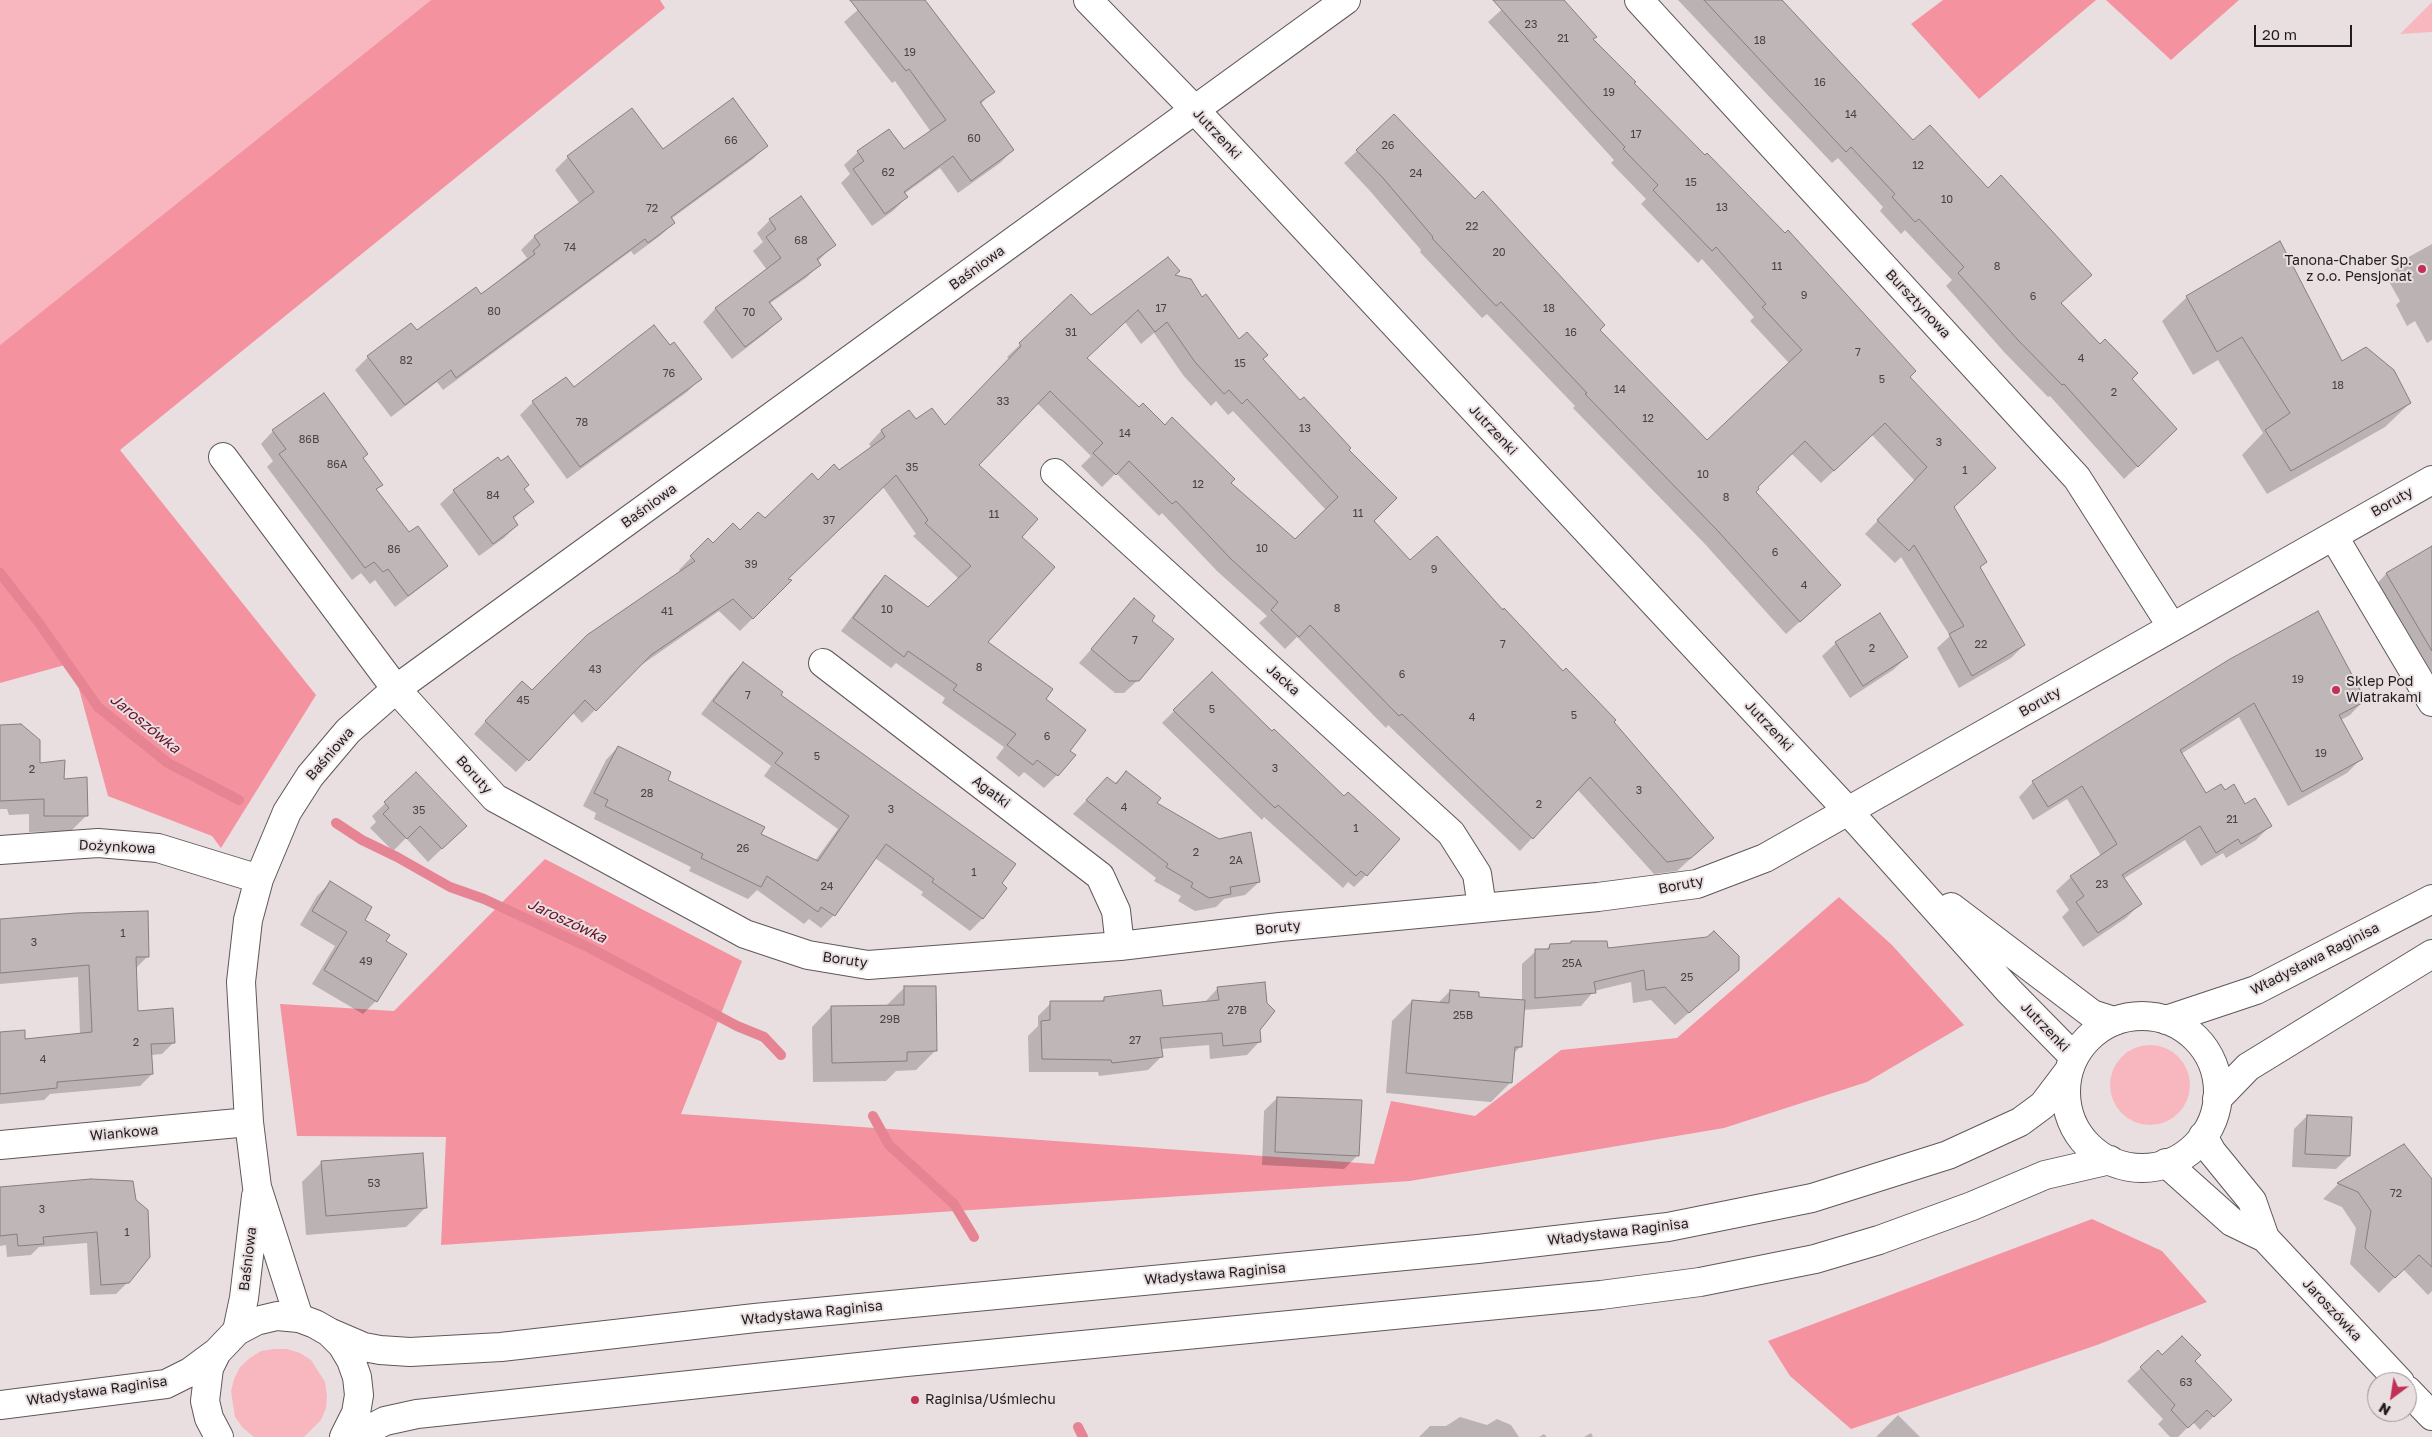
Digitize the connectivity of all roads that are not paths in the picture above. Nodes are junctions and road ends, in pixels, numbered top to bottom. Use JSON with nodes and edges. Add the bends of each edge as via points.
{"nodes":[{"id":1,"x":1088,"y":0,"type":"edge"},
{"id":2,"x":1346,"y":0,"type":"edge"},
{"id":3,"x":1639,"y":0,"type":"edge"},
{"id":4,"x":1195,"y":110,"type":"junction"},
{"id":5,"x":223,"y":457,"type":"dead end"},
{"id":6,"x":1055,"y":473,"type":"dead end"},
{"id":7,"x":2432,"y":480,"type":"edge"},
{"id":8,"x":2334,"y":537,"type":"junction"},
{"id":9,"x":2172,"y":627,"type":"junction"},
{"id":10,"x":822,"y":663,"type":"dead end"},
{"id":11,"x":396,"y":689,"type":"junction"},
{"id":12,"x":2432,"y":702,"type":"edge"},
{"id":13,"x":1849,"y":812,"type":"junction"},
{"id":14,"x":0,"y":850,"type":"edge"},
{"id":15,"x":1895,"y":863,"type":"junction"},
{"id":16,"x":259,"y":879,"type":"junction"},
{"id":17,"x":2432,"y":898,"type":"edge"},
{"id":18,"x":1482,"y":907,"type":"junction"},
{"id":19,"x":1120,"y":946,"type":"junction"},
{"id":20,"x":2432,"y":954,"type":"edge"},
{"id":21,"x":2166,"y":1020,"type":"junction"},
{"id":22,"x":2114,"y":1021,"type":"junction"},
{"id":23,"x":2071,"y":1065,"type":"junction"},
{"id":24,"x":2217,"y":1099,"type":"junction"},
{"id":25,"x":249,"y":1122,"type":"junction"},
{"id":26,"x":2203,"y":1136,"type":"junction"},
{"id":27,"x":0,"y":1145,"type":"edge"},
{"id":28,"x":2110,"y":1160,"type":"junction"},
{"id":29,"x":2166,"y":1163,"type":"junction"},
{"id":30,"x":257,"y":1187,"type":"junction"},
{"id":31,"x":2265,"y":1238,"type":"junction"},
{"id":32,"x":299,"y":1318,"type":"junction"},
{"id":33,"x":237,"y":1331,"type":"junction"},
{"id":34,"x":329,"y":1332,"type":"junction"},
{"id":35,"x":217,"y":1352,"type":"junction"},
{"id":36,"x":2391,"y":1372,"type":"edge"},
{"id":37,"x":2417,"y":1400,"type":"edge"},
{"id":38,"x":0,"y":1404,"type":"edge"},
{"id":39,"x":2432,"y":1416,"type":"edge"},
{"id":40,"x":219,"y":1437,"type":"edge"},
{"id":41,"x":344,"y":1437,"type":"edge"},
{"id":42,"x":354,"y":1437,"type":"edge"}],
"edges":[{"from":1,"to":4,"type":"street","name":"Jutrzenki"},
{"from":2,"to":4,"type":"street","name":"Baśniowa"},
{"from":3,"to":9,"type":"street","name":"Bursztynowa","via":[[2077,478]]},
{"from":4,"to":11,"type":"street","name":"Baśniowa"},
{"from":4,"to":13,"type":"street","name":"Jutrzenki"},
{"from":5,"to":11,"type":"street","name":"Boruty"},
{"from":6,"to":18,"type":"street","name":"Jacka","via":[[1451,833],[1477,874]]},
{"from":7,"to":8,"type":"street","name":"Boruty"},
{"from":8,"to":9,"type":"street","name":"Boruty"},
{"from":8,"to":12,"type":"street"},
{"from":9,"to":13,"type":"street","name":"Boruty"},
{"from":10,"to":19,"type":"street","name":"Agatki","via":[[1100,876],[1116,910]]},
{"from":11,"to":16,"type":"street","name":"Baśniowa","via":[[348,731],[310,776],[287,812]]},
{"from":11,"to":19,"type":"street","name":"Boruty","via":[[496,798],[745,934],[808,955],[868,965]]},
{"from":13,"to":15,"type":"street","name":"Jutrzenki"},
{"from":13,"to":18,"type":"street","name":"Boruty","via":[[1765,858],[1697,884]]},
{"from":14,"to":16,"type":"street","name":"Dożynkowa","via":[[98,843],[158,848]]},
{"from":15,"to":22,"type":"street","name":"Jutrzenki","via":[[2071,1000],[2092,1014]]},
{"from":15,"to":23,"type":"street","name":"Jutrzenki"},
{"from":16,"to":25,"type":"street","name":"Baśniowa","via":[[248,920],[241,982]]},
{"from":17,"to":21,"type":"street","name":"Władysława Raginisa","via":[[2256,990]]},
{"from":18,"to":19,"type":"street","name":"Boruty"},
{"from":20,"to":24,"type":"street","via":[[2248,1067]]},
{"from":21,"to":22,"type":"street","via":[[2149,1016]]},
{"from":21,"to":24,"type":"street","via":[[2181,1027],[2203,1048],[2215,1072]]},
{"from":22,"to":23,"type":"street","via":[[2090,1036]]},
{"from":23,"to":28,"type":"street","via":[[2066,1096],[2070,1118],[2086,1143]]},
{"from":23,"to":34,"type":"street","name":"Władysława Raginisa","via":[[2043,1105],[2020,1122],[1948,1155],[1812,1198],[1668,1227],[1478,1249],[765,1317],[500,1347],[410,1352],[380,1350]]},
{"from":24,"to":26,"type":"street","via":[[2213,1118]]},
{"from":25,"to":27,"type":"street","name":"Wiankowa"},
{"from":25,"to":30,"type":"street","name":"Baśniowa"},
{"from":26,"to":29,"type":"street","via":[[2180,1157]]},
{"from":26,"to":31,"type":"street","name":"Jaroszówka","via":[[2252,1201]]},
{"from":28,"to":29,"type":"street","via":[[2142,1168]]},
{"from":28,"to":42,"type":"street","via":[[2045,1175],[1879,1240],[1815,1259],[1700,1282],[1601,1295],[944,1358],[417,1414],[384,1421]]},
{"from":29,"to":31,"type":"street","name":"Jaroszówka","via":[[2232,1222]]},
{"from":30,"to":32,"type":"street","name":"Baśniowa"},
{"from":30,"to":33,"type":"street","name":"Baśniowa"},
{"from":31,"to":36,"type":"street","name":"Jaroszówka"},
{"from":32,"to":33,"type":"street","via":[[270,1318]]},
{"from":32,"to":34,"type":"street","name":"Władysława Raginisa"},
{"from":33,"to":35,"type":"street"},
{"from":34,"to":41,"type":"street","via":[[352,1360],[357,1377],[356,1413]]},
{"from":35,"to":38,"type":"street","name":"Władysława Raginisa","via":[[190,1372],[166,1384]]},
{"from":35,"to":40,"type":"street","via":[[209,1368],[205,1401]]},
{"from":37,"to":39,"type":"street"}]}
